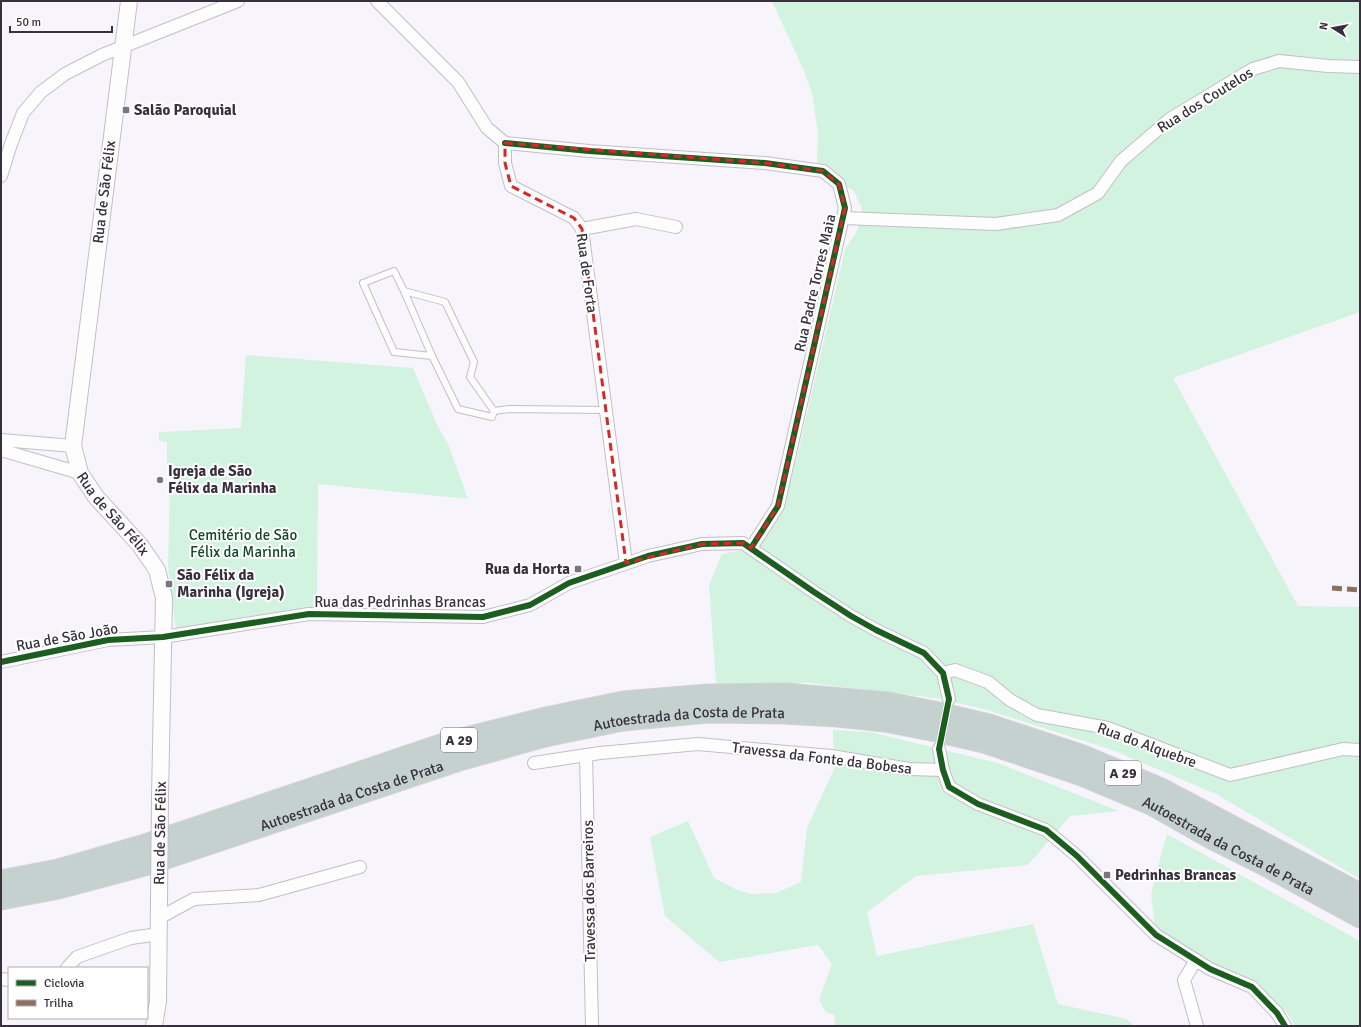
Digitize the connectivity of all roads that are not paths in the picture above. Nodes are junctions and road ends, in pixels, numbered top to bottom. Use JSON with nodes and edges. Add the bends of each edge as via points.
{"nodes":[{"id":1,"x":129,"y":1,"type":"edge"},
{"id":2,"x":238,"y":1,"type":"edge"},
{"id":3,"x":377,"y":1,"type":"edge"},
{"id":4,"x":122,"y":47,"type":"junction"},
{"id":5,"x":1360,"y":67,"type":"edge"},
{"id":6,"x":505,"y":143,"type":"junction"},
{"id":7,"x":1,"y":176,"type":"edge"},
{"id":8,"x":843,"y":218,"type":"junction"},
{"id":9,"x":676,"y":227,"type":"dead end"},
{"id":10,"x":582,"y":229,"type":"junction"},
{"id":11,"x":404,"y":291,"type":"junction"},
{"id":12,"x":432,"y":356,"type":"junction"},
{"id":13,"x":606,"y":410,"type":"junction"},
{"id":14,"x":494,"y":411,"type":"junction"},
{"id":15,"x":1,"y":440,"type":"edge"},
{"id":16,"x":73,"y":446,"type":"junction"},
{"id":17,"x":1,"y":450,"type":"edge"},
{"id":18,"x":80,"y":473,"type":"junction"},
{"id":19,"x":751,"y":548,"type":"junction"},
{"id":20,"x":626,"y":563,"type":"junction"},
{"id":21,"x":163,"y":637,"type":"junction"},
{"id":22,"x":1,"y":662,"type":"edge"},
{"id":23,"x":944,"y":673,"type":"junction"},
{"id":24,"x":949,"y":698,"type":"dead end"},
{"id":25,"x":939,"y":749,"type":"dead end"},
{"id":26,"x":1360,"y":750,"type":"edge"},
{"id":27,"x":586,"y":755,"type":"junction"},
{"id":28,"x":534,"y":763,"type":"dead end"},
{"id":29,"x":943,"y":770,"type":"junction"},
{"id":30,"x":360,"y":867,"type":"dead end"},
{"id":31,"x":1,"y":881,"type":"edge"},
{"id":32,"x":1360,"y":894,"type":"edge"},
{"id":33,"x":1,"y":899,"type":"edge"},
{"id":34,"x":1360,"y":917,"type":"edge"},
{"id":35,"x":159,"y":926,"type":"junction"},
{"id":36,"x":1196,"y":960,"type":"junction"},
{"id":37,"x":67,"y":967,"type":"edge"},
{"id":38,"x":154,"y":1026,"type":"edge"},
{"id":39,"x":592,"y":1026,"type":"edge"},
{"id":40,"x":1197,"y":1026,"type":"edge"},
{"id":41,"x":1285,"y":1026,"type":"edge"}],
"edges":[{"from":1,"to":4,"type":"main road","name":"Rua de São Félix"},
{"from":2,"to":4,"type":"street"},
{"from":3,"to":6,"type":"street","via":[[458,82],[487,128]]},
{"from":4,"to":7,"type":"street","via":[[65,74],[41,92],[24,113]]},
{"from":4,"to":16,"type":"main road","name":"Rua de São Félix"},
{"from":5,"to":8,"type":"street","name":"Rua dos Coutelos","via":[[1279,61],[1253,69],[1170,119],[1121,161],[1098,193],[1058,215],[996,224]]},
{"from":6,"to":8,"type":"street","name":"Rua Padre Torres Maia","via":[[823,171],[839,184],[845,208]]},
{"from":6,"to":10,"type":"street","name":"Rua de Forta","via":[[505,163],[511,186],[574,218]]},
{"from":8,"to":19,"type":"street","name":"Rua Padre Torres Maia","via":[[778,506]]},
{"from":9,"to":10,"type":"street","via":[[636,219]]},
{"from":10,"to":13,"type":"street","name":"Rua de Forta"},
{"from":11,"to":12,"type":"lane"},
{"from":11,"to":12,"type":"lane","via":[[394,271],[363,283],[394,352]]},
{"from":11,"to":14,"type":"lane","via":[[445,302],[474,362],[470,377]]},
{"from":12,"to":14,"type":"lane","via":[[458,409],[492,417]]},
{"from":13,"to":14,"type":"lane"},
{"from":13,"to":20,"type":"street","name":"Rua de Forta"},
{"from":15,"to":16,"type":"street"},
{"from":16,"to":18,"type":"main road","name":"Rua de São Félix"},
{"from":17,"to":18,"type":"street"},
{"from":18,"to":21,"type":"main road","name":"Rua de São Félix","via":[[96,498],[140,545],[157,570],[164,598]]},
{"from":19,"to":20,"type":"street","name":"Rua das Pedrinhas Brancas","via":[[743,542],[702,544]]},
{"from":19,"to":23,"type":"street","name":"Rua das Pedrinhas Brancas","via":[[852,616],[924,653]]},
{"from":20,"to":21,"type":"street","name":"Rua das Pedrinhas Brancas","via":[[569,583],[530,605],[483,617],[309,614]]},
{"from":21,"to":22,"type":"street","name":"Rua de São João","via":[[108,640]]},
{"from":21,"to":35,"type":"main road","name":"Rua de São Félix","bridge":true},
{"from":23,"to":24,"type":"street"},
{"from":23,"to":26,"type":"street","name":"Rua do Alquebre","via":[[955,670],[988,682],[1010,700],[1037,715],[1108,728],[1230,775],[1343,749]]},
{"from":25,"to":29,"type":"street"},
{"from":27,"to":28,"type":"street","name":"Travessa da Fonte da Bobesa"},
{"from":27,"to":29,"type":"street","name":"Travessa da Fonte da Bobesa","via":[[698,744],[831,756],[909,769]]},
{"from":27,"to":39,"type":"street","name":"Travessa dos Barreiros"},
{"from":29,"to":36,"type":"street","via":[[949,787],[978,804],[1046,830],[1077,856],[1156,935]]},
{"from":30,"to":35,"type":"street","via":[[259,895],[194,899]]},
{"from":31,"to":32,"type":"highway","name":"Autoestrada da Costa de Prata","number":"A 29","via":[[58,870],[145,845],[450,742],[546,718],[623,702],[708,695],[786,694],[888,703],[989,725],[1083,756],[1159,788]]},
{"from":33,"to":34,"type":"highway","name":"Autoestrada da Costa de Prata","number":"A 29","via":[[59,888],[145,865],[456,761],[545,736],[623,720],[708,712],[775,712],[885,721],[931,730],[984,742],[1079,774],[1153,805]]},
{"from":35,"to":37,"type":"street","via":[[77,957]]},
{"from":35,"to":38,"type":"main road","name":"Rua de São Félix","via":[[158,1001]]},
{"from":36,"to":40,"type":"street","via":[[1184,980]]},
{"from":36,"to":41,"type":"street","via":[[1210,969],[1252,987],[1277,1013]]}]}
